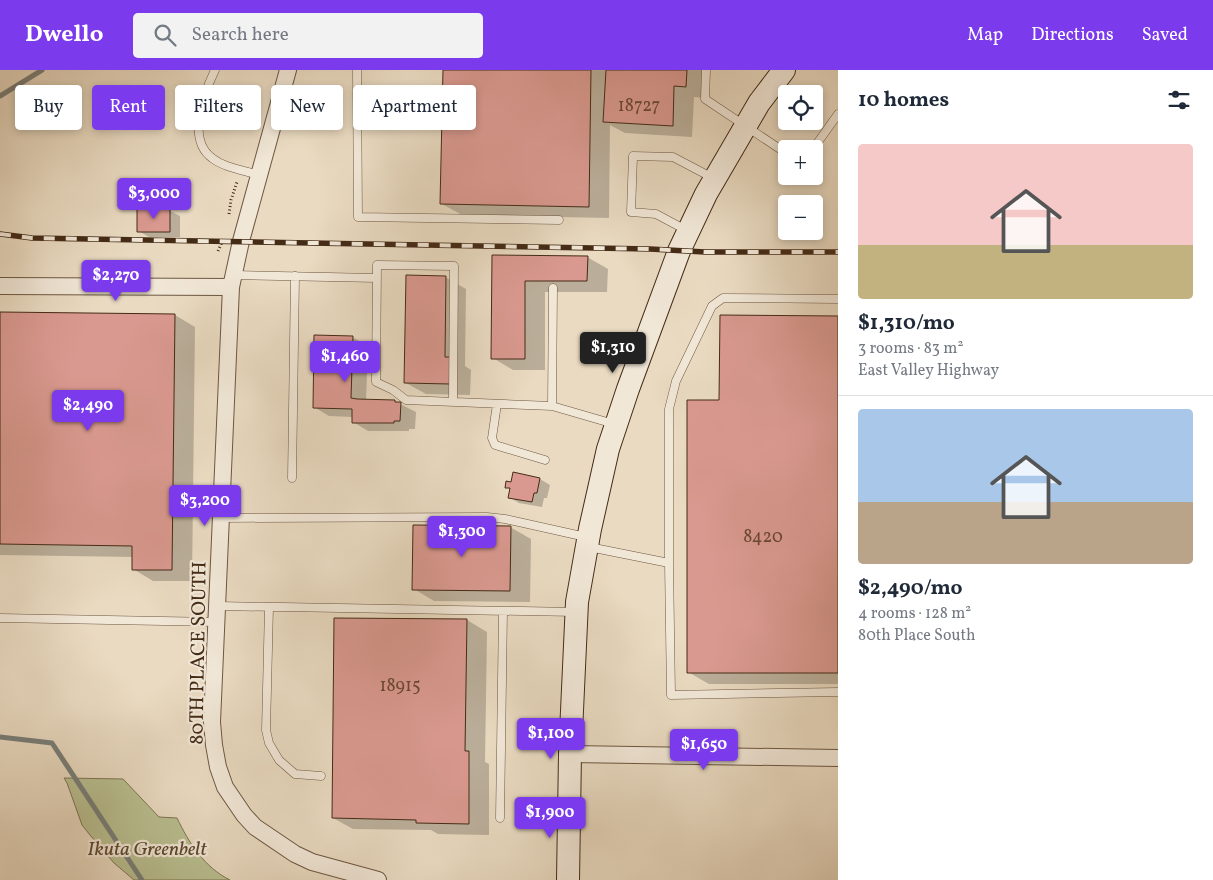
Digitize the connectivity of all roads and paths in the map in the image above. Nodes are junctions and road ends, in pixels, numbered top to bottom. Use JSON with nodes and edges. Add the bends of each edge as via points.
{"nodes":[{"id":1,"x":215,"y":70,"type":"edge"},
{"id":2,"x":288,"y":70,"type":"edge"},
{"id":3,"x":357,"y":70,"type":"edge"},
{"id":4,"x":706,"y":70,"type":"edge"},
{"id":5,"x":784,"y":70,"type":"edge"},
{"id":6,"x":838,"y":114,"type":"edge"},
{"id":7,"x":746,"y":126,"type":"junction"},
{"id":8,"x":819,"y":140,"type":"edge"},
{"id":9,"x":778,"y":148,"type":"edge"},
{"id":10,"x":259,"y":175,"type":"junction"},
{"id":11,"x":715,"y":179,"type":"junction"},
{"id":12,"x":559,"y":220,"type":"dead end"},
{"id":13,"x":688,"y":231,"type":"junction"},
{"id":14,"x":295,"y":276,"type":"junction"},
{"id":15,"x":378,"y":278,"type":"junction"},
{"id":16,"x":233,"y":281,"type":"junction"},
{"id":17,"x":0,"y":286,"type":"edge"},
{"id":18,"x":553,"y":288,"type":"dead end"},
{"id":19,"x":838,"y":298,"type":"edge"},
{"id":20,"x":453,"y":402,"type":"junction"},
{"id":21,"x":497,"y":404,"type":"junction"},
{"id":22,"x":552,"y":406,"type":"junction"},
{"id":23,"x":616,"y":425,"type":"junction"},
{"id":24,"x":545,"y":460,"type":"dead end"},
{"id":25,"x":292,"y":478,"type":"dead end"},
{"id":26,"x":221,"y":518,"type":"junction"},
{"id":27,"x":587,"y":542,"type":"junction"},
{"id":28,"x":668,"y":563,"type":"junction"},
{"id":29,"x":269,"y":607,"type":"junction"},
{"id":30,"x":503,"y":611,"type":"junction"},
{"id":31,"x":577,"y":612,"type":"junction"},
{"id":32,"x":217,"y":614,"type":"junction"},
{"id":33,"x":0,"y":618,"type":"edge"},
{"id":34,"x":838,"y":692,"type":"edge"},
{"id":35,"x":570,"y":754,"type":"junction"},
{"id":36,"x":838,"y":758,"type":"edge"},
{"id":37,"x":321,"y":776,"type":"dead end"},
{"id":38,"x":500,"y":818,"type":"dead end"},
{"id":39,"x":378,"y":880,"type":"edge"},
{"id":40,"x":568,"y":880,"type":"edge"}],
"edges":[{"from":1,"to":10,"type":"lane","via":[[200,111],[200,142],[212,158]]},
{"from":2,"to":10,"type":"street","name":"80TH PLACE SOUTH"},
{"from":3,"to":12,"type":"lane","via":[[358,217]]},
{"from":4,"to":7,"type":"lane","via":[[705,99]]},
{"from":5,"to":7,"type":"main road"},
{"from":6,"to":8,"type":"lane"},
{"from":7,"to":9,"type":"lane"},
{"from":7,"to":11,"type":"main road"},
{"from":10,"to":16,"type":"street","name":"80TH PLACE SOUTH"},
{"from":11,"to":13,"type":"main road"},
{"from":11,"to":13,"type":"lane","via":[[673,157],[633,156],[631,212],[656,214]]},
{"from":13,"to":23,"type":"main road"},
{"from":14,"to":15,"type":"lane"},
{"from":14,"to":16,"type":"lane"},
{"from":14,"to":25,"type":"lane"},
{"from":15,"to":20,"type":"lane","via":[[376,382],[406,400]]},
{"from":15,"to":20,"type":"lane","via":[[378,265],[454,266]]},
{"from":16,"to":17,"type":"street"},
{"from":16,"to":26,"type":"street","name":"80TH PLACE SOUTH"},
{"from":18,"to":22,"type":"lane"},
{"from":19,"to":28,"type":"lane","via":[[723,298],[712,306],[676,381],[668,409]]},
{"from":20,"to":21,"type":"lane"},
{"from":21,"to":22,"type":"lane"},
{"from":21,"to":24,"type":"lane","via":[[492,438],[495,445]]},
{"from":22,"to":23,"type":"lane"},
{"from":23,"to":27,"type":"main road"},
{"from":26,"to":27,"type":"lane","via":[[487,517]]},
{"from":26,"to":32,"type":"street","name":"80TH PLACE SOUTH"},
{"from":27,"to":28,"type":"lane"},
{"from":27,"to":31,"type":"main road"},
{"from":28,"to":34,"type":"lane","via":[[671,695]]},
{"from":29,"to":30,"type":"lane"},
{"from":29,"to":32,"type":"lane"},
{"from":29,"to":37,"type":"lane","via":[[266,730],[269,743],[279,760],[295,774]]},
{"from":30,"to":31,"type":"lane"},
{"from":30,"to":38,"type":"lane"},
{"from":31,"to":35,"type":"main road"},
{"from":32,"to":33,"type":"lane"},
{"from":32,"to":39,"type":"street","name":"80TH PLACE SOUTH","via":[[212,722],[216,759],[225,787],[255,828],[295,854],[327,867]]},
{"from":35,"to":36,"type":"street"},
{"from":35,"to":40,"type":"main road"}]}
